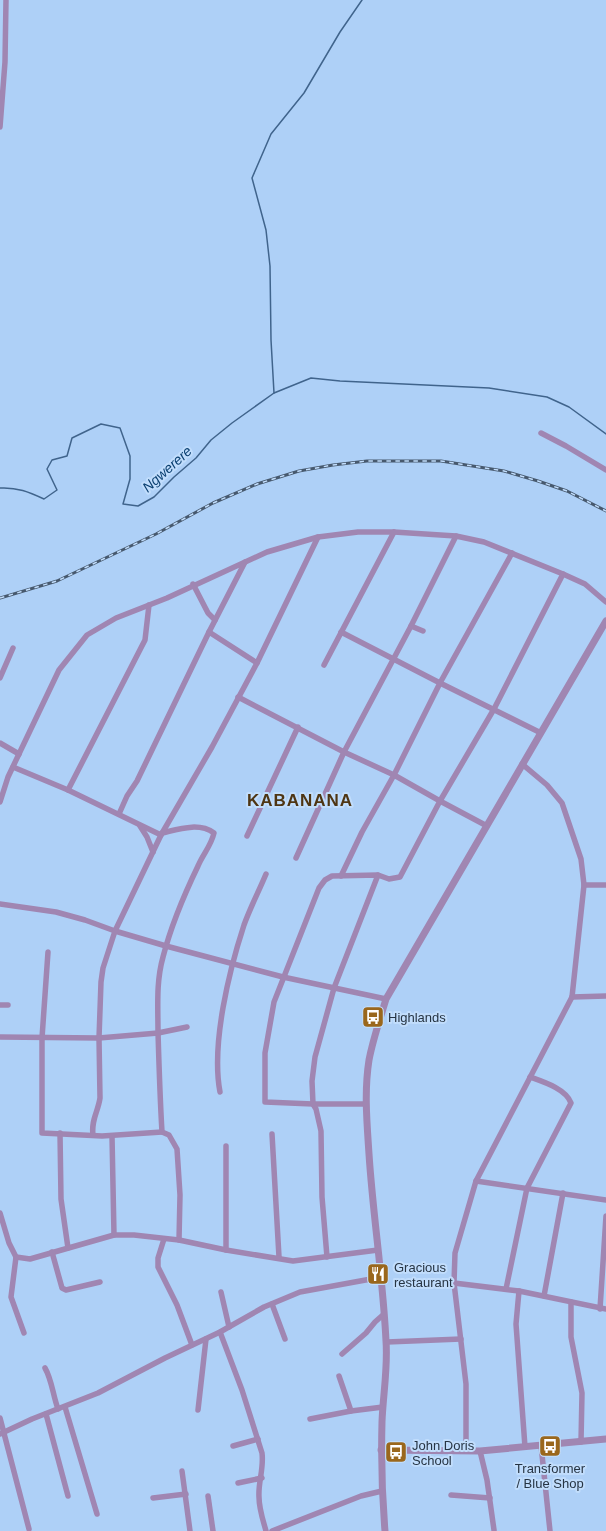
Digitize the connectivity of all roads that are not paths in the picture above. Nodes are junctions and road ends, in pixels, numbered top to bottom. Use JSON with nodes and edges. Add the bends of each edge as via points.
{"nodes":[{"id":1,"x":6,"y":0,"type":"edge"},
{"id":2,"x":0,"y":127,"type":"edge"},
{"id":3,"x":541,"y":433,"type":"dead end"},
{"id":4,"x":606,"y":470,"type":"edge"},
{"id":5,"x":394,"y":532,"type":"junction"},
{"id":6,"x":456,"y":536,"type":"junction"},
{"id":7,"x":318,"y":537,"type":"junction"},
{"id":8,"x":512,"y":553,"type":"junction"},
{"id":9,"x":245,"y":562,"type":"junction"},
{"id":10,"x":563,"y":574,"type":"junction"},
{"id":11,"x":193,"y":584,"type":"junction"},
{"id":12,"x":606,"y":602,"type":"edge"},
{"id":13,"x":149,"y":605,"type":"junction"},
{"id":14,"x":216,"y":620,"type":"junction"},
{"id":15,"x":606,"y":620,"type":"edge"},
{"id":16,"x":411,"y":626,"type":"junction"},
{"id":17,"x":209,"y":632,"type":"junction"},
{"id":18,"x":341,"y":632,"type":"junction"},
{"id":19,"x":423,"y":632,"type":"dead end"},
{"id":20,"x":13,"y":648,"type":"dead end"},
{"id":21,"x":393,"y":659,"type":"junction"},
{"id":22,"x":257,"y":663,"type":"junction"},
{"id":23,"x":324,"y":665,"type":"dead end"},
{"id":24,"x":0,"y":678,"type":"edge"},
{"id":25,"x":440,"y":683,"type":"junction"},
{"id":26,"x":238,"y":697,"type":"junction"},
{"id":27,"x":494,"y":709,"type":"junction"},
{"id":28,"x":298,"y":727,"type":"junction"},
{"id":29,"x":541,"y":733,"type":"junction"},
{"id":30,"x":0,"y":743,"type":"edge"},
{"id":31,"x":344,"y":752,"type":"junction"},
{"id":32,"x":19,"y":754,"type":"junction"},
{"id":33,"x":522,"y":764,"type":"junction"},
{"id":34,"x":13,"y":767,"type":"junction"},
{"id":35,"x":394,"y":775,"type":"junction"},
{"id":36,"x":3,"y":783,"type":"edge"},
{"id":37,"x":68,"y":790,"type":"junction"},
{"id":38,"x":440,"y":801,"type":"junction"},
{"id":39,"x":0,"y":802,"type":"edge"},
{"id":40,"x":119,"y":814,"type":"junction"},
{"id":41,"x":140,"y":826,"type":"junction"},
{"id":42,"x":487,"y":826,"type":"junction"},
{"id":43,"x":161,"y":834,"type":"junction"},
{"id":44,"x":247,"y":836,"type":"dead end"},
{"id":45,"x":153,"y":852,"type":"junction"},
{"id":46,"x":296,"y":858,"type":"dead end"},
{"id":47,"x":266,"y":874,"type":"dead end"},
{"id":48,"x":378,"y":875,"type":"junction"},
{"id":49,"x":341,"y":876,"type":"junction"},
{"id":50,"x":584,"y":885,"type":"junction"},
{"id":51,"x":606,"y":885,"type":"edge"},
{"id":52,"x":0,"y":904,"type":"edge"},
{"id":53,"x":115,"y":931,"type":"junction"},
{"id":54,"x":166,"y":946,"type":"junction"},
{"id":55,"x":48,"y":952,"type":"dead end"},
{"id":56,"x":233,"y":964,"type":"junction"},
{"id":57,"x":284,"y":977,"type":"junction"},
{"id":58,"x":334,"y":988,"type":"junction"},
{"id":59,"x":606,"y":996,"type":"edge"},
{"id":60,"x":572,"y":997,"type":"junction"},
{"id":61,"x":386,"y":999,"type":"junction"},
{"id":62,"x":0,"y":1005,"type":"edge"},
{"id":63,"x":8,"y":1005,"type":"dead end"},
{"id":64,"x":187,"y":1027,"type":"dead end"},
{"id":65,"x":158,"y":1033,"type":"junction"},
{"id":66,"x":0,"y":1037,"type":"edge"},
{"id":67,"x":42,"y":1038,"type":"junction"},
{"id":68,"x":99,"y":1038,"type":"junction"},
{"id":69,"x":530,"y":1077,"type":"junction"},
{"id":70,"x":220,"y":1092,"type":"dead end"},
{"id":71,"x":313,"y":1104,"type":"junction"},
{"id":72,"x":365,"y":1104,"type":"junction"},
{"id":73,"x":162,"y":1132,"type":"junction"},
{"id":74,"x":60,"y":1133,"type":"junction"},
{"id":75,"x":272,"y":1134,"type":"dead end"},
{"id":76,"x":93,"y":1135,"type":"junction"},
{"id":77,"x":112,"y":1136,"type":"junction"},
{"id":78,"x":226,"y":1146,"type":"dead end"},
{"id":79,"x":476,"y":1181,"type":"junction"},
{"id":80,"x":527,"y":1188,"type":"junction"},
{"id":81,"x":564,"y":1194,"type":"junction"},
{"id":82,"x":606,"y":1200,"type":"edge"},
{"id":83,"x":0,"y":1212,"type":"edge"},
{"id":84,"x":606,"y":1216,"type":"edge"},
{"id":85,"x":0,"y":1232,"type":"edge"},
{"id":86,"x":6,"y":1235,"type":"junction"},
{"id":87,"x":114,"y":1235,"type":"junction"},
{"id":88,"x":164,"y":1239,"type":"junction"},
{"id":89,"x":179,"y":1240,"type":"junction"},
{"id":90,"x":68,"y":1248,"type":"junction"},
{"id":91,"x":226,"y":1250,"type":"junction"},
{"id":92,"x":378,"y":1250,"type":"junction"},
{"id":93,"x":52,"y":1252,"type":"junction"},
{"id":94,"x":16,"y":1257,"type":"junction"},
{"id":95,"x":327,"y":1257,"type":"junction"},
{"id":96,"x":279,"y":1258,"type":"junction"},
{"id":97,"x":382,"y":1277,"type":"junction"},
{"id":98,"x":100,"y":1282,"type":"dead end"},
{"id":99,"x":454,"y":1283,"type":"junction"},
{"id":100,"x":506,"y":1289,"type":"junction"},
{"id":101,"x":519,"y":1291,"type":"junction"},
{"id":102,"x":221,"y":1292,"type":"dead end"},
{"id":103,"x":544,"y":1296,"type":"junction"},
{"id":104,"x":570,"y":1302,"type":"junction"},
{"id":105,"x":272,"y":1304,"type":"junction"},
{"id":106,"x":603,"y":1309,"type":"edge"},
{"id":107,"x":384,"y":1314,"type":"junction"},
{"id":108,"x":228,"y":1327,"type":"junction"},
{"id":109,"x":220,"y":1332,"type":"junction"},
{"id":110,"x":24,"y":1333,"type":"dead end"},
{"id":111,"x":285,"y":1338,"type":"dead end"},
{"id":112,"x":206,"y":1339,"type":"junction"},
{"id":113,"x":461,"y":1339,"type":"junction"},
{"id":114,"x":386,"y":1342,"type":"junction"},
{"id":115,"x":192,"y":1345,"type":"junction"},
{"id":116,"x":342,"y":1354,"type":"dead end"},
{"id":117,"x":45,"y":1368,"type":"dead end"},
{"id":118,"x":340,"y":1376,"type":"dead end"},
{"id":119,"x":65,"y":1407,"type":"junction"},
{"id":120,"x":383,"y":1407,"type":"junction"},
{"id":121,"x":58,"y":1409,"type":"junction"},
{"id":122,"x":198,"y":1410,"type":"dead end"},
{"id":123,"x":351,"y":1411,"type":"junction"},
{"id":124,"x":46,"y":1414,"type":"junction"},
{"id":125,"x":0,"y":1418,"type":"edge"},
{"id":126,"x":310,"y":1419,"type":"dead end"},
{"id":127,"x":2,"y":1433,"type":"edge"},
{"id":128,"x":258,"y":1439,"type":"junction"},
{"id":129,"x":606,"y":1439,"type":"edge"},
{"id":130,"x":581,"y":1442,"type":"junction"},
{"id":131,"x":541,"y":1445,"type":"junction"},
{"id":132,"x":233,"y":1446,"type":"dead end"},
{"id":133,"x":525,"y":1447,"type":"junction"},
{"id":134,"x":381,"y":1450,"type":"junction"},
{"id":135,"x":466,"y":1450,"type":"junction"},
{"id":136,"x":480,"y":1451,"type":"junction"},
{"id":137,"x":182,"y":1471,"type":"dead end"},
{"id":138,"x":262,"y":1478,"type":"junction"},
{"id":139,"x":238,"y":1483,"type":"dead end"},
{"id":140,"x":382,"y":1491,"type":"junction"},
{"id":141,"x":186,"y":1494,"type":"junction"},
{"id":142,"x":451,"y":1495,"type":"dead end"},
{"id":143,"x":68,"y":1496,"type":"dead end"},
{"id":144,"x":208,"y":1496,"type":"dead end"},
{"id":145,"x":153,"y":1498,"type":"dead end"},
{"id":146,"x":490,"y":1498,"type":"junction"},
{"id":147,"x":97,"y":1514,"type":"dead end"},
{"id":148,"x":29,"y":1529,"type":"dead end"},
{"id":149,"x":494,"y":1530,"type":"dead end"},
{"id":150,"x":190,"y":1531,"type":"edge"},
{"id":151,"x":213,"y":1531,"type":"edge"},
{"id":152,"x":266,"y":1531,"type":"edge"},
{"id":153,"x":272,"y":1531,"type":"edge"},
{"id":154,"x":385,"y":1531,"type":"edge"},
{"id":155,"x":550,"y":1531,"type":"edge"}],
"edges":[{"from":1,"to":2,"type":"street"},
{"from":3,"to":4,"type":"street"},
{"from":5,"to":6,"type":"street"},
{"from":5,"to":7,"type":"street","via":[[358,532]]},
{"from":5,"to":18,"type":"street"},
{"from":6,"to":8,"type":"street","via":[[484,542]]},
{"from":6,"to":16,"type":"street"},
{"from":7,"to":9,"type":"street","via":[[267,552]]},
{"from":7,"to":22,"type":"street"},
{"from":8,"to":10,"type":"street"},
{"from":8,"to":25,"type":"street"},
{"from":9,"to":11,"type":"street"},
{"from":9,"to":14,"type":"street"},
{"from":10,"to":12,"type":"street","via":[[585,584]]},
{"from":10,"to":27,"type":"street"},
{"from":11,"to":13,"type":"street"},
{"from":11,"to":14,"type":"street","via":[[208,613]]},
{"from":13,"to":32,"type":"street","via":[[116,618],[87,635],[78,645],[59,670]]},
{"from":13,"to":37,"type":"street","via":[[145,640]]},
{"from":14,"to":17,"type":"street"},
{"from":15,"to":29,"type":"street"},
{"from":16,"to":19,"type":"street"},
{"from":16,"to":21,"type":"street"},
{"from":17,"to":22,"type":"street"},
{"from":17,"to":40,"type":"street","via":[[138,781],[127,796]]},
{"from":18,"to":21,"type":"street"},
{"from":18,"to":23,"type":"street"},
{"from":20,"to":24,"type":"street"},
{"from":21,"to":25,"type":"street"},
{"from":21,"to":31,"type":"street"},
{"from":22,"to":26,"type":"street"},
{"from":25,"to":27,"type":"street"},
{"from":25,"to":35,"type":"street"},
{"from":26,"to":28,"type":"street"},
{"from":26,"to":43,"type":"street"},
{"from":27,"to":29,"type":"street"},
{"from":27,"to":38,"type":"street"},
{"from":28,"to":31,"type":"street"},
{"from":28,"to":44,"type":"street"},
{"from":29,"to":33,"type":"street"},
{"from":30,"to":32,"type":"street"},
{"from":31,"to":35,"type":"street"},
{"from":31,"to":46,"type":"street"},
{"from":32,"to":34,"type":"street"},
{"from":33,"to":42,"type":"street"},
{"from":33,"to":50,"type":"street","via":[[547,785],[562,803],[581,859]]},
{"from":34,"to":36,"type":"street"},
{"from":34,"to":37,"type":"street"},
{"from":35,"to":38,"type":"street"},
{"from":35,"to":49,"type":"street"},
{"from":36,"to":39,"type":"street"},
{"from":37,"to":40,"type":"street"},
{"from":38,"to":42,"type":"street"},
{"from":38,"to":48,"type":"street","via":[[400,877],[389,879]]},
{"from":40,"to":41,"type":"street"},
{"from":41,"to":43,"type":"street"},
{"from":41,"to":45,"type":"street"},
{"from":42,"to":61,"type":"street"},
{"from":43,"to":45,"type":"street"},
{"from":43,"to":54,"type":"street","via":[[199,827],[214,834],[187,888]]},
{"from":45,"to":53,"type":"street"},
{"from":47,"to":56,"type":"street","via":[[244,924]]},
{"from":48,"to":49,"type":"street"},
{"from":48,"to":58,"type":"street"},
{"from":49,"to":57,"type":"street","via":[[332,876],[319,888]]},
{"from":50,"to":51,"type":"street"},
{"from":50,"to":60,"type":"street"},
{"from":52,"to":53,"type":"street","via":[[56,912]]},
{"from":53,"to":54,"type":"street"},
{"from":53,"to":68,"type":"street","via":[[103,968]]},
{"from":54,"to":56,"type":"street"},
{"from":54,"to":65,"type":"street","via":[[157,987]]},
{"from":55,"to":67,"type":"street"},
{"from":56,"to":57,"type":"street"},
{"from":56,"to":70,"type":"street","via":[[220,1027]]},
{"from":57,"to":58,"type":"street"},
{"from":57,"to":71,"type":"street","via":[[274,1002],[265,1053],[264,1102]]},
{"from":58,"to":61,"type":"street"},
{"from":58,"to":71,"type":"street","via":[[315,1057]]},
{"from":59,"to":60,"type":"street"},
{"from":60,"to":69,"type":"street"},
{"from":61,"to":72,"type":"street","via":[[369,1061]]},
{"from":62,"to":63,"type":"street"},
{"from":64,"to":65,"type":"street"},
{"from":65,"to":68,"type":"street"},
{"from":65,"to":73,"type":"street"},
{"from":66,"to":67,"type":"street"},
{"from":67,"to":68,"type":"street"},
{"from":67,"to":74,"type":"street","via":[[42,1133]]},
{"from":68,"to":76,"type":"street","via":[[100,1098],[92,1122]]},
{"from":69,"to":79,"type":"street"},
{"from":69,"to":80,"type":"street","via":[[543,1081],[565,1094],[570,1098],[571,1104]]},
{"from":71,"to":72,"type":"street"},
{"from":71,"to":95,"type":"street","via":[[321,1131],[322,1197]]},
{"from":72,"to":92,"type":"street"},
{"from":73,"to":77,"type":"street"},
{"from":73,"to":89,"type":"street","via":[[169,1135],[176,1149],[180,1195]]},
{"from":74,"to":76,"type":"street"},
{"from":74,"to":90,"type":"street","via":[[61,1199]]},
{"from":75,"to":96,"type":"street"},
{"from":76,"to":77,"type":"street"},
{"from":77,"to":87,"type":"street"},
{"from":78,"to":91,"type":"street"},
{"from":79,"to":80,"type":"street"},
{"from":79,"to":99,"type":"street","via":[[455,1253]]},
{"from":80,"to":81,"type":"street"},
{"from":80,"to":100,"type":"street"},
{"from":81,"to":82,"type":"street"},
{"from":81,"to":103,"type":"street"},
{"from":83,"to":86,"type":"street"},
{"from":84,"to":106,"type":"street"},
{"from":85,"to":86,"type":"street"},
{"from":86,"to":94,"type":"street"},
{"from":87,"to":88,"type":"street"},
{"from":87,"to":90,"type":"street"},
{"from":88,"to":89,"type":"street"},
{"from":88,"to":115,"type":"street","via":[[158,1267],[177,1305]]},
{"from":89,"to":91,"type":"street"},
{"from":90,"to":93,"type":"street"},
{"from":91,"to":96,"type":"street"},
{"from":92,"to":95,"type":"street"},
{"from":92,"to":97,"type":"street"},
{"from":93,"to":94,"type":"street","via":[[30,1259]]},
{"from":93,"to":98,"type":"street","via":[[62,1288],[66,1290]]},
{"from":94,"to":110,"type":"street","via":[[11,1297]]},
{"from":95,"to":96,"type":"street","via":[[293,1260]]},
{"from":97,"to":105,"type":"street","via":[[300,1292]]},
{"from":97,"to":107,"type":"street"},
{"from":99,"to":100,"type":"street"},
{"from":99,"to":113,"type":"street"},
{"from":100,"to":101,"type":"street"},
{"from":101,"to":103,"type":"street"},
{"from":101,"to":133,"type":"street","via":[[516,1324]]},
{"from":102,"to":108,"type":"street"},
{"from":103,"to":104,"type":"street"},
{"from":104,"to":106,"type":"street"},
{"from":104,"to":130,"type":"street","via":[[571,1337],[582,1392]]},
{"from":105,"to":108,"type":"street"},
{"from":105,"to":111,"type":"street"},
{"from":107,"to":114,"type":"street"},
{"from":107,"to":116,"type":"street"},
{"from":108,"to":109,"type":"street"},
{"from":109,"to":112,"type":"street"},
{"from":109,"to":128,"type":"street"},
{"from":112,"to":115,"type":"street"},
{"from":112,"to":122,"type":"street"},
{"from":113,"to":114,"type":"street"},
{"from":113,"to":135,"type":"street","via":[[466,1384]]},
{"from":114,"to":120,"type":"street","via":[[387,1371]]},
{"from":115,"to":119,"type":"street"},
{"from":117,"to":121,"type":"street"},
{"from":118,"to":123,"type":"street"},
{"from":119,"to":121,"type":"street"},
{"from":119,"to":147,"type":"street"},
{"from":120,"to":123,"type":"street"},
{"from":120,"to":134,"type":"street"},
{"from":121,"to":124,"type":"street"},
{"from":123,"to":126,"type":"street"},
{"from":124,"to":127,"type":"street"},
{"from":124,"to":143,"type":"street"},
{"from":125,"to":127,"type":"street"},
{"from":127,"to":148,"type":"street"},
{"from":128,"to":132,"type":"street"},
{"from":128,"to":138,"type":"street","via":[[263,1462]]},
{"from":129,"to":130,"type":"street"},
{"from":130,"to":131,"type":"street"},
{"from":131,"to":133,"type":"street"},
{"from":131,"to":155,"type":"street"},
{"from":133,"to":136,"type":"street"},
{"from":134,"to":135,"type":"street"},
{"from":134,"to":140,"type":"street"},
{"from":135,"to":136,"type":"street"},
{"from":136,"to":146,"type":"street"},
{"from":137,"to":141,"type":"street"},
{"from":138,"to":139,"type":"street"},
{"from":138,"to":152,"type":"street","via":[[259,1497]]},
{"from":140,"to":153,"type":"street","via":[[361,1496]]},
{"from":140,"to":154,"type":"street"},
{"from":141,"to":145,"type":"street"},
{"from":141,"to":150,"type":"street"},
{"from":142,"to":146,"type":"street"},
{"from":144,"to":151,"type":"street"},
{"from":146,"to":149,"type":"street"}]}
